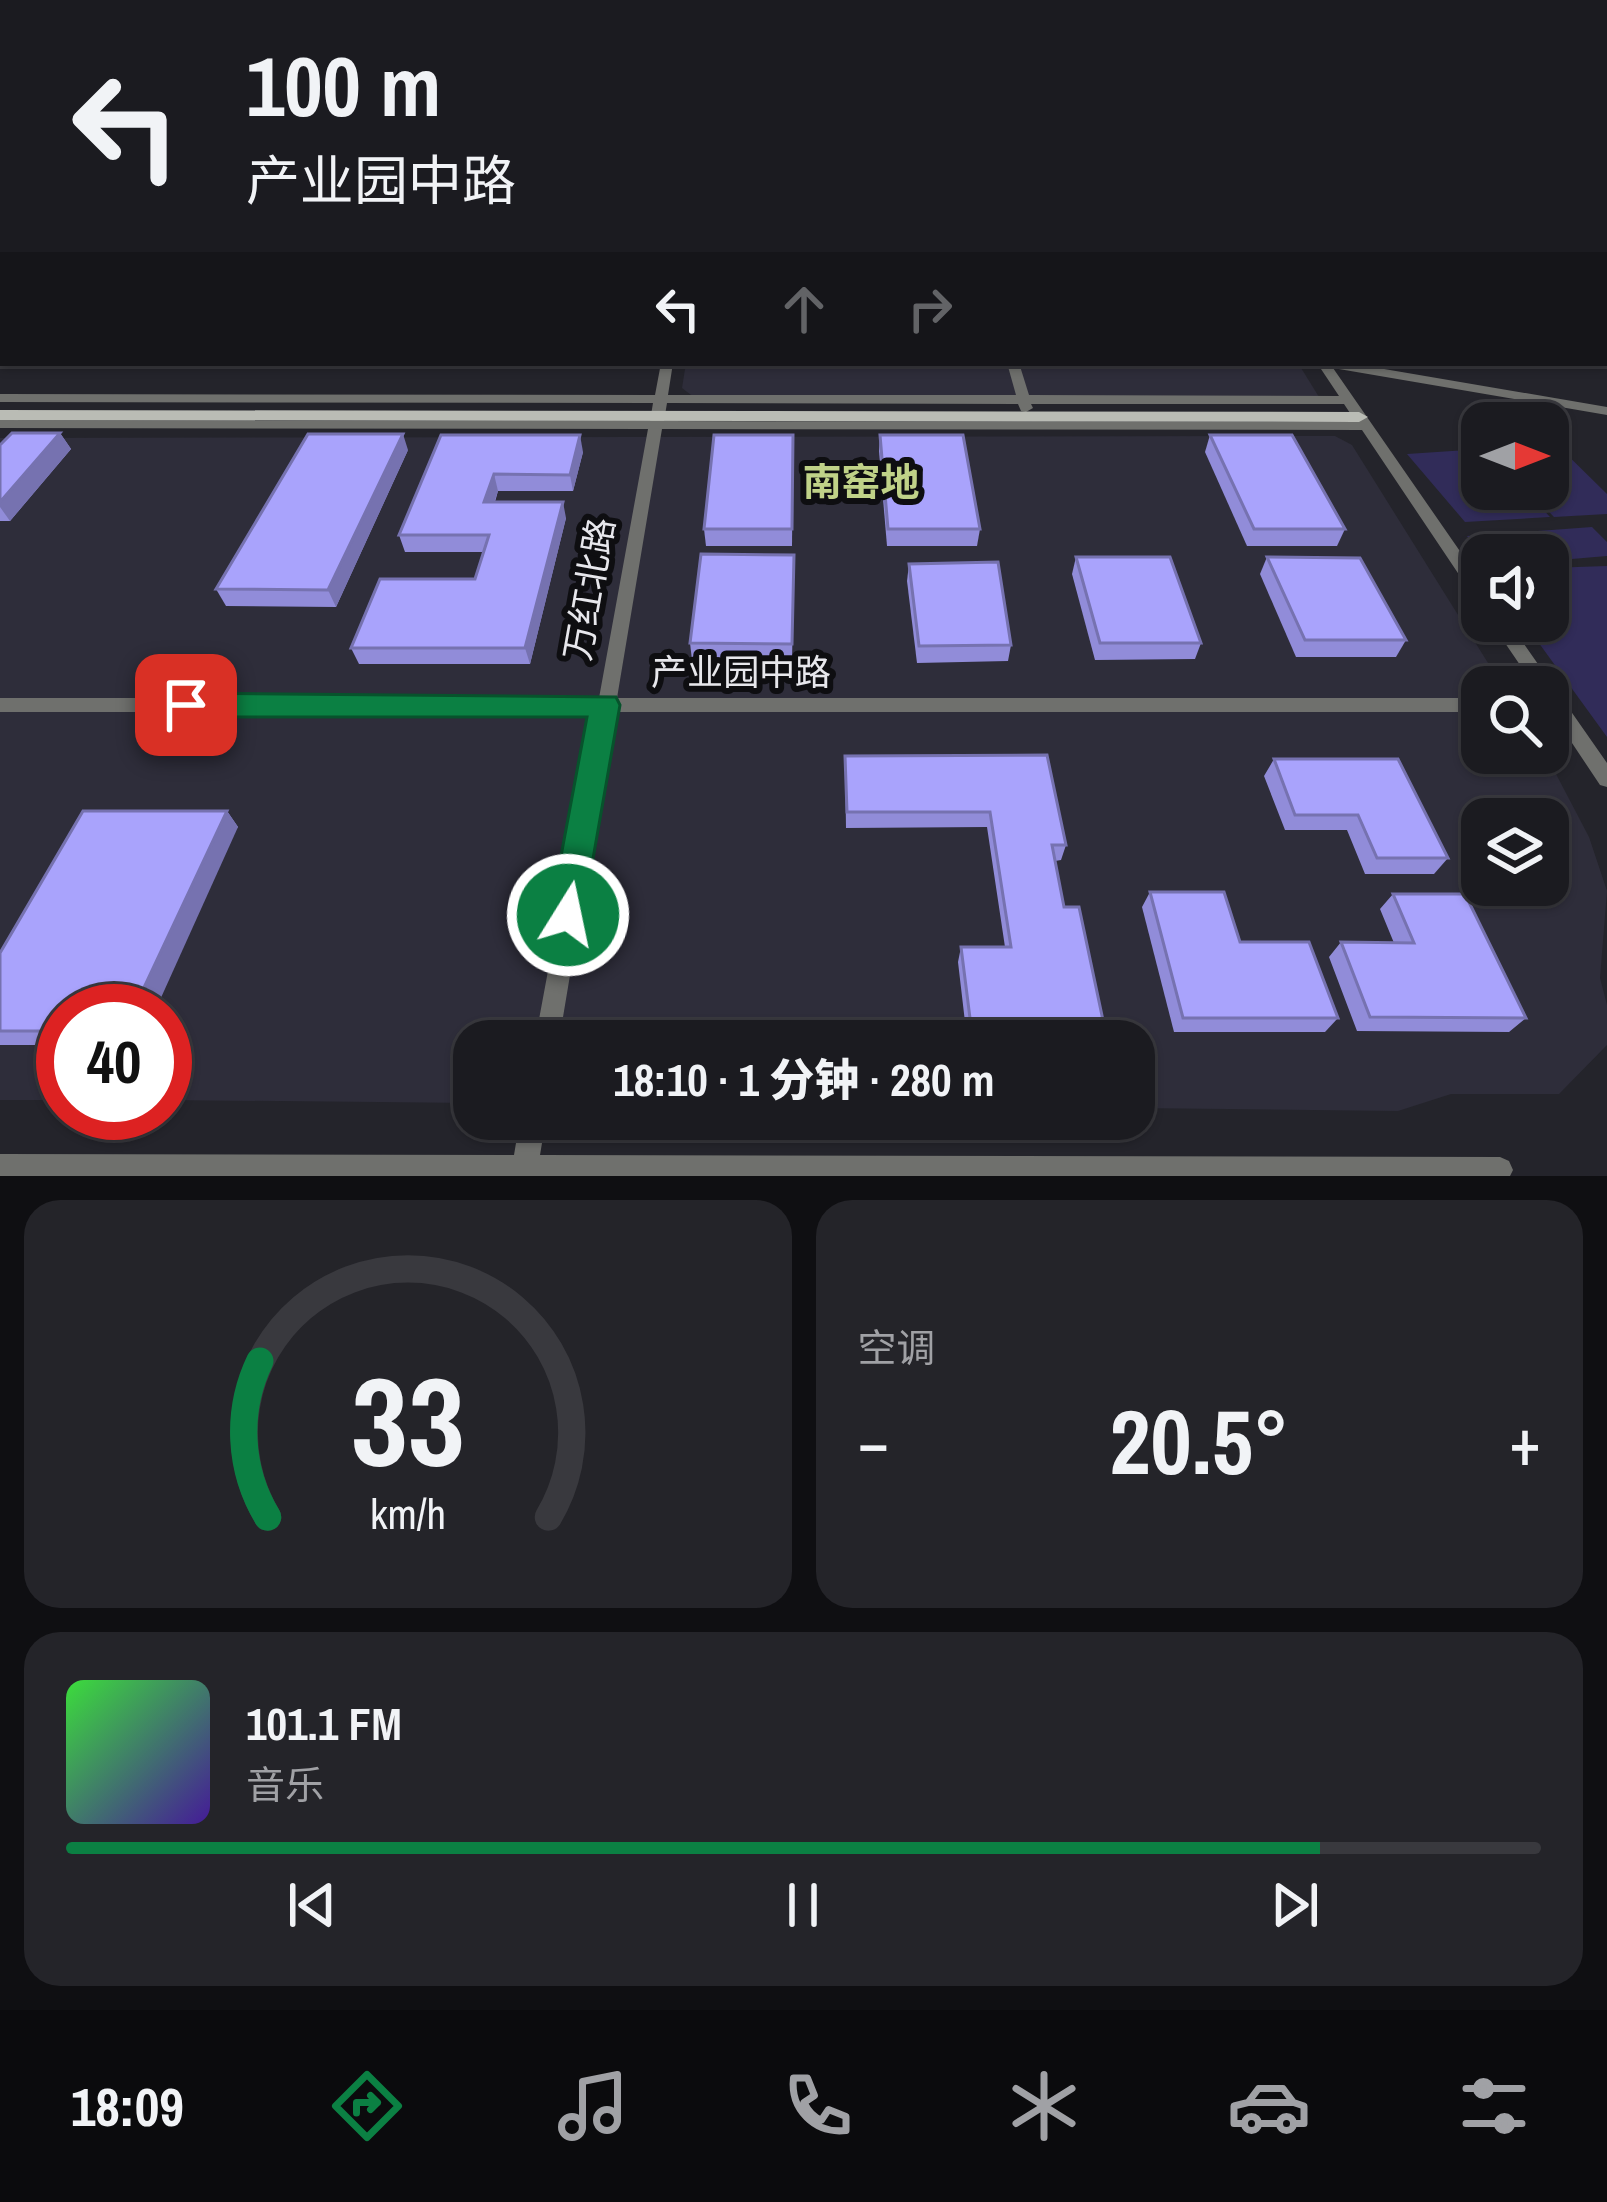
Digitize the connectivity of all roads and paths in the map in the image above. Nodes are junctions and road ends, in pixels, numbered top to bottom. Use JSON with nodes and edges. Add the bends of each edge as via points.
{"nodes":[{"id":1,"x":666,"y":366,"type":"edge"},
{"id":2,"x":1014,"y":366,"type":"edge"},
{"id":3,"x":1327,"y":366,"type":"edge"},
{"id":4,"x":1343,"y":366,"type":"edge"},
{"id":5,"x":0,"y":402,"type":"edge"},
{"id":6,"x":1024,"y":404,"type":"junction"},
{"id":7,"x":1607,"y":411,"type":"edge"},
{"id":8,"x":658,"y":412,"type":"junction"},
{"id":9,"x":1356,"y":413,"type":"junction"},
{"id":10,"x":0,"y":420,"type":"edge"},
{"id":11,"x":1461,"y":566,"type":"edge"},
{"id":12,"x":0,"y":705,"type":"edge"},
{"id":13,"x":605,"y":705,"type":"junction"},
{"id":14,"x":1461,"y":705,"type":"edge"},
{"id":15,"x":1569,"y":725,"type":"edge"},
{"id":16,"x":1607,"y":779,"type":"edge"},
{"id":17,"x":551,"y":1020,"type":"edge"},
{"id":18,"x":530,"y":1140,"type":"edge"},
{"id":19,"x":0,"y":1167,"type":"edge"},
{"id":20,"x":525,"y":1167,"type":"junction"},
{"id":21,"x":1500,"y":1170,"type":"dead end"}],
"edges":[{"from":1,"to":8,"type":"street","name":"万红北路"},
{"from":2,"to":6,"type":"street"},
{"from":3,"to":9,"type":"street"},
{"from":4,"to":7,"type":"street"},
{"from":5,"to":8,"type":"main road"},
{"from":6,"to":8,"type":"main road"},
{"from":6,"to":9,"type":"main road"},
{"from":8,"to":9,"type":"main road"},
{"from":8,"to":10,"type":"main road"},
{"from":8,"to":13,"type":"street","name":"万红北路"},
{"from":9,"to":11,"type":"street"},
{"from":12,"to":13,"type":"street","name":"产业园中路"},
{"from":13,"to":14,"type":"street","name":"产业园中路"},
{"from":13,"to":17,"type":"street","name":"万红北路"},
{"from":15,"to":16,"type":"street"},
{"from":18,"to":20,"type":"street"},
{"from":19,"to":20,"type":"street"},
{"from":20,"to":21,"type":"street"}]}
